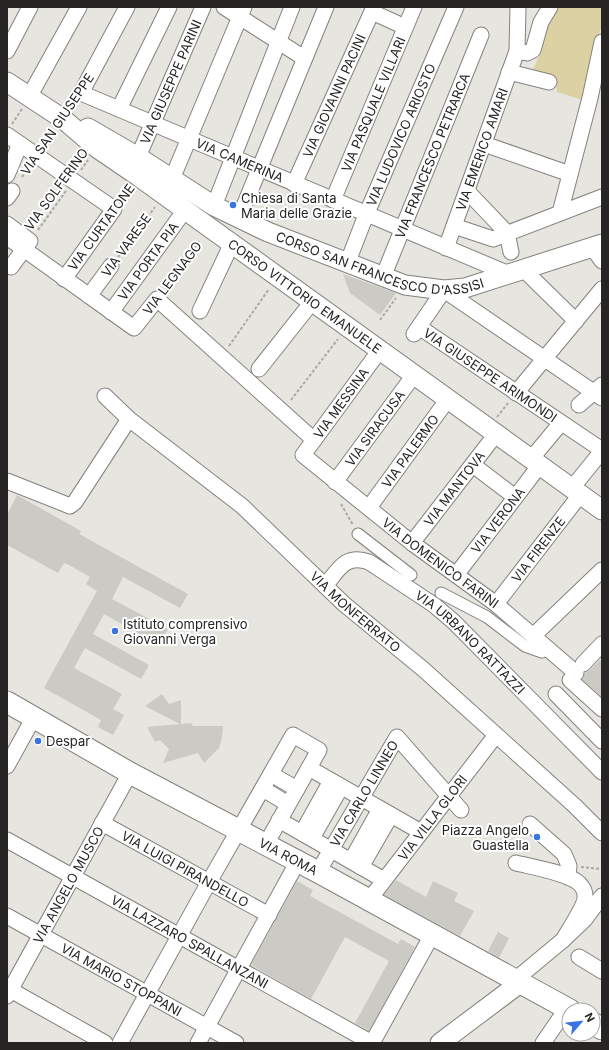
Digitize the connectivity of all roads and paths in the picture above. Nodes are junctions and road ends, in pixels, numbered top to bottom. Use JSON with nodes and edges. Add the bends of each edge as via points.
{"nodes":[{"id":1,"x":30,"y":7,"type":"edge"},
{"id":2,"x":79,"y":7,"type":"edge"},
{"id":3,"x":128,"y":7,"type":"edge"},
{"id":4,"x":169,"y":7,"type":"edge"},
{"id":5,"x":203,"y":7,"type":"edge"},
{"id":6,"x":224,"y":7,"type":"edge"},
{"id":7,"x":292,"y":7,"type":"edge"},
{"id":8,"x":326,"y":7,"type":"edge"},
{"id":9,"x":414,"y":7,"type":"edge"},
{"id":10,"x":456,"y":7,"type":"edge"},
{"id":11,"x":518,"y":7,"type":"edge"},
{"id":12,"x":550,"y":7,"type":"edge"},
{"id":13,"x":373,"y":10,"type":"edge"},
{"id":14,"x":242,"y":12,"type":"edge"},
{"id":15,"x":405,"y":27,"type":"junction"},
{"id":16,"x":481,"y":35,"type":"dead end"},
{"id":17,"x":278,"y":41,"type":"junction"},
{"id":18,"x":602,"y":42,"type":"edge"},
{"id":19,"x":7,"y":50,"type":"edge"},
{"id":20,"x":517,"y":51,"type":"junction"},
{"id":21,"x":304,"y":58,"type":"junction"},
{"id":22,"x":509,"y":72,"type":"junction"},
{"id":23,"x":7,"y":82,"type":"edge"},
{"id":24,"x":549,"y":82,"type":"dead end"},
{"id":25,"x":81,"y":93,"type":"joint"},
{"id":26,"x":29,"y":97,"type":"junction"},
{"id":27,"x":596,"y":100,"type":"edge"},
{"id":28,"x":120,"y":109,"type":"junction"},
{"id":29,"x":63,"y":119,"type":"junction"},
{"id":30,"x":152,"y":123,"type":"junction"},
{"id":31,"x":9,"y":130,"type":"edge"},
{"id":32,"x":189,"y":139,"type":"junction"},
{"id":33,"x":20,"y":144,"type":"junction"},
{"id":34,"x":484,"y":144,"type":"junction"},
{"id":35,"x":97,"y":148,"type":"junction"},
{"id":36,"x":37,"y":156,"type":"junction"},
{"id":37,"x":138,"y":157,"type":"junction"},
{"id":38,"x":233,"y":158,"type":"junction"},
{"id":39,"x":259,"y":169,"type":"junction"},
{"id":40,"x":570,"y":174,"type":"junction"},
{"id":41,"x":7,"y":175,"type":"edge"},
{"id":42,"x":138,"y":176,"type":"junction"},
{"id":43,"x":73,"y":180,"type":"junction"},
{"id":44,"x":294,"y":184,"type":"junction"},
{"id":45,"x":168,"y":187,"type":"junction"},
{"id":46,"x":467,"y":191,"type":"junction"},
{"id":47,"x":10,"y":194,"type":"edge"},
{"id":48,"x":602,"y":197,"type":"edge"},
{"id":49,"x":333,"y":200,"type":"junction"},
{"id":50,"x":214,"y":206,"type":"junction"},
{"id":51,"x":114,"y":209,"type":"junction"},
{"id":52,"x":185,"y":210,"type":"junction"},
{"id":53,"x":560,"y":213,"type":"junction"},
{"id":54,"x":366,"y":215,"type":"junction"},
{"id":55,"x":240,"y":218,"type":"junction"},
{"id":56,"x":7,"y":224,"type":"edge"},
{"id":57,"x":454,"y":226,"type":"junction"},
{"id":58,"x":209,"y":227,"type":"junction"},
{"id":59,"x":402,"y":230,"type":"junction"},
{"id":60,"x":507,"y":233,"type":"junction"},
{"id":61,"x":7,"y":238,"type":"edge"},
{"id":62,"x":232,"y":243,"type":"junction"},
{"id":63,"x":27,"y":245,"type":"junction"},
{"id":64,"x":446,"y":248,"type":"junction"},
{"id":65,"x":599,"y":251,"type":"edge"},
{"id":66,"x":511,"y":252,"type":"dead end"},
{"id":67,"x":347,"y":264,"type":"junction"},
{"id":68,"x":111,"y":266,"type":"joint"},
{"id":69,"x":11,"y":267,"type":"dead end"},
{"id":70,"x":516,"y":272,"type":"junction"},
{"id":71,"x":278,"y":277,"type":"junction"},
{"id":72,"x":383,"y":277,"type":"junction"},
{"id":73,"x":64,"y":279,"type":"junction"},
{"id":74,"x":405,"y":285,"type":"junction"},
{"id":75,"x":444,"y":290,"type":"junction"},
{"id":76,"x":602,"y":290,"type":"edge"},
{"id":77,"x":89,"y":296,"type":"junction"},
{"id":78,"x":157,"y":299,"type":"junction"},
{"id":79,"x":312,"y":302,"type":"junction"},
{"id":80,"x":200,"y":311,"type":"dead end"},
{"id":81,"x":111,"y":312,"type":"junction"},
{"id":82,"x":380,"y":320,"type":"dead end"},
{"id":83,"x":576,"y":321,"type":"junction"},
{"id":84,"x":348,"y":327,"type":"junction"},
{"id":85,"x":380,"y":350,"type":"junction"},
{"id":86,"x":221,"y":357,"type":"junction"},
{"id":87,"x":544,"y":359,"type":"junction"},
{"id":88,"x":258,"y":369,"type":"dead end"},
{"id":89,"x":414,"y":374,"type":"junction"},
{"id":90,"x":599,"y":391,"type":"edge"},
{"id":91,"x":516,"y":393,"type":"junction"},
{"id":92,"x":105,"y":396,"type":"dead end"},
{"id":93,"x":448,"y":399,"type":"junction"},
{"id":94,"x":579,"y":405,"type":"dead end"},
{"id":95,"x":282,"y":411,"type":"junction"},
{"id":96,"x":129,"y":418,"type":"junction"},
{"id":97,"x":561,"y":423,"type":"junction"},
{"id":98,"x":492,"y":431,"type":"junction"},
{"id":99,"x":314,"y":440,"type":"junction"},
{"id":100,"x":602,"y":451,"type":"edge"},
{"id":101,"x":303,"y":455,"type":"joint"},
{"id":102,"x":536,"y":462,"type":"junction"},
{"id":103,"x":473,"y":465,"type":"junction"},
{"id":104,"x":7,"y":481,"type":"edge"},
{"id":105,"x":336,"y":482,"type":"junction"},
{"id":106,"x":576,"y":492,"type":"junction"},
{"id":107,"x":516,"y":497,"type":"junction"},
{"id":108,"x":373,"y":502,"type":"dead end"},
{"id":109,"x":602,"y":510,"type":"edge"},
{"id":110,"x":358,"y":534,"type":"joint"},
{"id":111,"x":412,"y":543,"type":"junction"},
{"id":112,"x":602,"y":570,"type":"edge"},
{"id":113,"x":411,"y":575,"type":"dead end"},
{"id":114,"x":456,"y":575,"type":"junction"},
{"id":115,"x":325,"y":586,"type":"junction"},
{"id":116,"x":441,"y":593,"type":"dead end"},
{"id":117,"x":496,"y":604,"type":"junction"},
{"id":118,"x":533,"y":636,"type":"junction"},
{"id":119,"x":602,"y":644,"type":"edge"},
{"id":120,"x":542,"y":652,"type":"dead end"},
{"id":121,"x":576,"y":672,"type":"junction"},
{"id":122,"x":556,"y":694,"type":"dead end"},
{"id":123,"x":7,"y":702,"type":"edge"},
{"id":124,"x":602,"y":709,"type":"edge"},
{"id":125,"x":34,"y":717,"type":"junction"},
{"id":126,"x":496,"y":735,"type":"junction"},
{"id":127,"x":602,"y":741,"type":"edge"},
{"id":128,"x":7,"y":766,"type":"edge"},
{"id":129,"x":309,"y":768,"type":"junction"},
{"id":130,"x":602,"y":772,"type":"edge"},
{"id":131,"x":130,"y":773,"type":"junction"},
{"id":132,"x":271,"y":774,"type":"junction"},
{"id":133,"x":336,"y":784,"type":"junction"},
{"id":134,"x":263,"y":789,"type":"junction"},
{"id":135,"x":297,"y":789,"type":"junction"},
{"id":136,"x":448,"y":796,"type":"junction"},
{"id":137,"x":361,"y":798,"type":"junction"},
{"id":138,"x":288,"y":804,"type":"junction"},
{"id":139,"x":461,"y":810,"type":"dead end"},
{"id":140,"x":386,"y":812,"type":"junction"},
{"id":141,"x":280,"y":820,"type":"junction"},
{"id":142,"x":102,"y":823,"type":"junction"},
{"id":143,"x":530,"y":824,"type":"dead end"},
{"id":144,"x":239,"y":830,"type":"junction"},
{"id":145,"x":421,"y":832,"type":"junction"},
{"id":146,"x":602,"y":833,"type":"edge"},
{"id":147,"x":307,"y":836,"type":"junction"},
{"id":148,"x":7,"y":840,"type":"edge"},
{"id":149,"x":266,"y":844,"type":"junction"},
{"id":150,"x":331,"y":850,"type":"junction"},
{"id":151,"x":298,"y":861,"type":"junction"},
{"id":152,"x":516,"y":862,"type":"dead end"},
{"id":153,"x":356,"y":864,"type":"junction"},
{"id":154,"x":602,"y":869,"type":"edge"},
{"id":155,"x":569,"y":871,"type":"junction"},
{"id":156,"x":318,"y":872,"type":"junction"},
{"id":157,"x":73,"y":877,"type":"junction"},
{"id":158,"x":384,"y":880,"type":"junction"},
{"id":159,"x":209,"y":882,"type":"junction"},
{"id":160,"x":602,"y":896,"type":"edge"},
{"id":161,"x":369,"y":900,"type":"junction"},
{"id":162,"x":268,"y":915,"type":"junction"},
{"id":163,"x":7,"y":916,"type":"edge"},
{"id":164,"x":41,"y":934,"type":"junction"},
{"id":165,"x":432,"y":935,"type":"junction"},
{"id":166,"x":179,"y":936,"type":"junction"},
{"id":167,"x":563,"y":940,"type":"junction"},
{"id":168,"x":579,"y":956,"type":"dead end"},
{"id":169,"x":239,"y":969,"type":"junction"},
{"id":170,"x":602,"y":971,"type":"edge"},
{"id":171,"x":517,"y":982,"type":"junction"},
{"id":172,"x":8,"y":992,"type":"edge"},
{"id":173,"x":148,"y":994,"type":"junction"},
{"id":174,"x":561,"y":1005,"type":"edge"},
{"id":175,"x":561,"y":1019,"type":"edge"},
{"id":176,"x":207,"y":1027,"type":"junction"},
{"id":177,"x":106,"y":1043,"type":"edge"},
{"id":178,"x":120,"y":1043,"type":"edge"},
{"id":179,"x":198,"y":1043,"type":"edge"},
{"id":180,"x":236,"y":1043,"type":"edge"},
{"id":181,"x":372,"y":1043,"type":"edge"},
{"id":182,"x":440,"y":1043,"type":"edge"},
{"id":183,"x":543,"y":1043,"type":"edge"}],
"edges":[{"from":1,"to":19,"type":"street"},
{"from":2,"to":26,"type":"street"},
{"from":3,"to":25,"type":"street","name":"VIA SAN GIUSEPPE"},
{"from":4,"to":28,"type":"street"},
{"from":5,"to":30,"type":"street","name":"VIA GIUSEPPE PARINI"},
{"from":6,"to":14,"type":"street"},
{"from":7,"to":17,"type":"street"},
{"from":8,"to":21,"type":"street"},
{"from":9,"to":15,"type":"street","name":"VIA PASQUALE VILLARI"},
{"from":10,"to":54,"type":"street","name":"VIA LUDOVICO ARIOSTO"},
{"from":11,"to":20,"type":"street","name":"VIA EMERICO AMARI"},
{"from":12,"to":20,"type":"street","via":[[541,22],[533,50],[527,53]]},
{"from":13,"to":15,"type":"street"},
{"from":13,"to":44,"type":"street","name":"VIA GIOVANNI PACINI"},
{"from":14,"to":17,"type":"street"},
{"from":14,"to":32,"type":"street"},
{"from":15,"to":49,"type":"street","name":"VIA PASQUALE VILLARI"},
{"from":16,"to":59,"type":"street","name":"VIA FRANCESCO PETRARCA"},
{"from":17,"to":21,"type":"street"},
{"from":17,"to":38,"type":"street"},
{"from":18,"to":27,"type":"street"},
{"from":20,"to":22,"type":"street","name":"VIA EMERICO AMARI"},
{"from":21,"to":39,"type":"street"},
{"from":22,"to":24,"type":"street"},
{"from":22,"to":34,"type":"street","name":"VIA EMERICO AMARI"},
{"from":23,"to":26,"type":"street","name":"CORSO VITTORIO EMANUELE"},
{"from":25,"to":28,"type":"street","name":"VIA CAMERINA"},
{"from":26,"to":29,"type":"street","name":"CORSO VITTORIO EMANUELE"},
{"from":26,"to":31,"type":"path"},
{"from":27,"to":40,"type":"street"},
{"from":28,"to":30,"type":"street","name":"VIA CAMERINA"},
{"from":29,"to":35,"type":"street","name":"CORSO VITTORIO EMANUELE"},
{"from":29,"to":36,"type":"path","name":"VIA SAN GIUSEPPE"},
{"from":29,"to":37,"type":"street","name":"CORSO SAN FRANCESCO D'ASSISI","via":[[86,127]]},
{"from":30,"to":32,"type":"street","name":"VIA CAMERINA"},
{"from":30,"to":37,"type":"street","name":"VIA GIUSEPPE PARINI"},
{"from":31,"to":33,"type":"street"},
{"from":32,"to":38,"type":"street","name":"VIA CAMERINA"},
{"from":32,"to":45,"type":"street"},
{"from":33,"to":36,"type":"street"},
{"from":33,"to":41,"type":"street"},
{"from":34,"to":40,"type":"street"},
{"from":34,"to":46,"type":"street","name":"VIA EMERICO AMARI"},
{"from":35,"to":42,"type":"street","name":"CORSO VITTORIO EMANUELE"},
{"from":35,"to":43,"type":"path","name":"VIA SOLFERINO"},
{"from":36,"to":43,"type":"street"},
{"from":36,"to":47,"type":"path","name":"VIA SAN GIUSEPPE"},
{"from":37,"to":45,"type":"street","name":"CORSO SAN FRANCESCO D'ASSISI"},
{"from":38,"to":39,"type":"street","name":"VIA CAMERINA"},
{"from":38,"to":50,"type":"street"},
{"from":39,"to":44,"type":"street","name":"VIA CAMERINA"},
{"from":39,"to":55,"type":"street"},
{"from":40,"to":53,"type":"street"},
{"from":42,"to":45,"type":"street","name":"CORSO VITTORIO EMANUELE"},
{"from":42,"to":51,"type":"path","name":"VIA CURTATONE"},
{"from":43,"to":51,"type":"street"},
{"from":43,"to":63,"type":"path","name":"VIA SOLFERINO"},
{"from":44,"to":49,"type":"street","name":"VIA CAMERINA"},
{"from":45,"to":50,"type":"street","name":"CORSO SAN FRANCESCO D'ASSISI"},
{"from":45,"to":52,"type":"street","name":"CORSO VITTORIO EMANUELE"},
{"from":45,"to":68,"type":"path","name":"VIA VARESE"},
{"from":46,"to":57,"type":"street","name":"VIA EMERICO AMARI"},
{"from":46,"to":60,"type":"street"},
{"from":48,"to":53,"type":"street"},
{"from":49,"to":54,"type":"street","name":"VIA CAMERINA"},
{"from":50,"to":55,"type":"street","name":"CORSO SAN FRANCESCO D'ASSISI"},
{"from":51,"to":73,"type":"street","name":"VIA CURTATONE"},
{"from":52,"to":58,"type":"street","name":"CORSO VITTORIO EMANUELE"},
{"from":52,"to":81,"type":"street","name":"VIA PORTA PIA"},
{"from":53,"to":60,"type":"street"},
{"from":54,"to":59,"type":"street","name":"VIA CAMERINA"},
{"from":54,"to":67,"type":"street","name":"VIA LUDOVICO ARIOSTO"},
{"from":55,"to":67,"type":"street","name":"CORSO SAN FRANCESCO D'ASSISI"},
{"from":56,"to":63,"type":"street"},
{"from":57,"to":60,"type":"street","via":[[493,239]]},
{"from":57,"to":64,"type":"street","name":"VIA EMERICO AMARI"},
{"from":58,"to":62,"type":"street","name":"CORSO VITTORIO EMANUELE"},
{"from":58,"to":78,"type":"path","name":"VIA LEGNAGO"},
{"from":59,"to":64,"type":"street","name":"VIA CAMERINA"},
{"from":59,"to":72,"type":"street","name":"VIA FRANCESCO PETRARCA"},
{"from":60,"to":66,"type":"street"},
{"from":61,"to":63,"type":"street"},
{"from":62,"to":71,"type":"street","name":"CORSO VITTORIO EMANUELE"},
{"from":62,"to":80,"type":"street"},
{"from":63,"to":69,"type":"street"},
{"from":63,"to":73,"type":"street"},
{"from":64,"to":70,"type":"street","name":"VIA CAMERINA"},
{"from":65,"to":70,"type":"street","name":"CORSO SAN FRANCESCO D'ASSISI"},
{"from":67,"to":72,"type":"street","name":"CORSO SAN FRANCESCO D'ASSISI"},
{"from":68,"to":77,"type":"street","name":"VIA VARESE"},
{"from":70,"to":75,"type":"street","name":"CORSO SAN FRANCESCO D'ASSISI","via":[[465,288]]},
{"from":70,"to":83,"type":"street"},
{"from":71,"to":79,"type":"street","name":"CORSO VITTORIO EMANUELE"},
{"from":71,"to":86,"type":"path"},
{"from":72,"to":74,"type":"street","name":"CORSO SAN FRANCESCO D'ASSISI"},
{"from":73,"to":77,"type":"street"},
{"from":74,"to":75,"type":"street","name":"CORSO SAN FRANCESCO D'ASSISI"},
{"from":74,"to":82,"type":"path"},
{"from":75,"to":87,"type":"street"},
{"from":75,"to":91,"type":"street","name":"VIA GIUSEPPE ARIMONDI","via":[[417,330]]},
{"from":76,"to":83,"type":"street"},
{"from":77,"to":81,"type":"street"},
{"from":78,"to":81,"type":"street","name":"VIA LEGNAGO","via":[[134,328]]},
{"from":78,"to":86,"type":"street"},
{"from":79,"to":84,"type":"street","name":"CORSO VITTORIO EMANUELE"},
{"from":79,"to":88,"type":"street"},
{"from":83,"to":87,"type":"street"},
{"from":84,"to":85,"type":"street","name":"CORSO VITTORIO EMANUELE"},
{"from":84,"to":95,"type":"path"},
{"from":85,"to":89,"type":"street","name":"CORSO VITTORIO EMANUELE"},
{"from":85,"to":99,"type":"street","name":"VIA MESSINA"},
{"from":86,"to":95,"type":"street"},
{"from":87,"to":90,"type":"street"},
{"from":87,"to":91,"type":"street"},
{"from":89,"to":93,"type":"street","name":"CORSO VITTORIO EMANUELE"},
{"from":89,"to":105,"type":"street","name":"VIA SIRACUSA"},
{"from":90,"to":94,"type":"street"},
{"from":91,"to":97,"type":"street","name":"VIA GIUSEPPE ARIMONDI"},
{"from":91,"to":98,"type":"path"},
{"from":92,"to":96,"type":"street","name":"VIA MONFERRATO"},
{"from":93,"to":98,"type":"street","name":"CORSO VITTORIO EMANUELE"},
{"from":93,"to":108,"type":"street","name":"VIA PALERMO"},
{"from":95,"to":99,"type":"street"},
{"from":96,"to":104,"type":"street","via":[[70,506]]},
{"from":96,"to":115,"type":"street","name":"VIA MONFERRATO","via":[[242,506]]},
{"from":97,"to":100,"type":"street","name":"VIA GIUSEPPE ARIMONDI"},
{"from":97,"to":102,"type":"street","name":"VIA GIUSEPPE ARIMONDI"},
{"from":98,"to":102,"type":"street","name":"CORSO VITTORIO EMANUELE"},
{"from":98,"to":103,"type":"street","name":"VIA MANTOVA"},
{"from":99,"to":101,"type":"street","name":"VIA MESSINA"},
{"from":100,"to":106,"type":"street","name":"VIA GIUSEPPE ARIMONDI"},
{"from":101,"to":105,"type":"street","name":"VIA DOMENICO FARINI"},
{"from":102,"to":106,"type":"street","name":"CORSO VITTORIO EMANUELE"},
{"from":102,"to":107,"type":"street","name":"VIA VERONA"},
{"from":103,"to":107,"type":"street"},
{"from":103,"to":111,"type":"street","name":"VIA MANTOVA"},
{"from":105,"to":110,"type":"path","via":[[340,502]]},
{"from":105,"to":111,"type":"street","name":"VIA DOMENICO FARINI"},
{"from":106,"to":109,"type":"street","name":"CORSO VITTORIO EMANUELE"},
{"from":106,"to":117,"type":"street","name":"VIA FIRENZE"},
{"from":107,"to":114,"type":"street","name":"VIA VERONA"},
{"from":110,"to":113,"type":"street"},
{"from":111,"to":114,"type":"street","name":"VIA DOMENICO FARINI"},
{"from":112,"to":118,"type":"street"},
{"from":114,"to":117,"type":"street","name":"VIA DOMENICO FARINI"},
{"from":115,"to":126,"type":"street","name":"VIA MONFERRATO"},
{"from":115,"to":130,"type":"street","name":"VIA URBANO RATTAZZI","via":[[349,560],[369,562],[382,570],[434,605],[454,622]]},
{"from":116,"to":120,"type":"street","via":[[487,617],[525,646]]},
{"from":117,"to":118,"type":"street","name":"VIA DOMENICO FARINI"},
{"from":118,"to":121,"type":"street","name":"VIA DOMENICO FARINI"},
{"from":119,"to":121,"type":"street"},
{"from":121,"to":124,"type":"street","name":"VIA DOMENICO FARINI"},
{"from":122,"to":127,"type":"street"},
{"from":123,"to":125,"type":"main road","name":"VIA ROMA"},
{"from":125,"to":128,"type":"street"},
{"from":125,"to":131,"type":"main road","name":"VIA ROMA"},
{"from":126,"to":136,"type":"street","name":"VIA VILLA GLORI"},
{"from":126,"to":146,"type":"street","name":"VIA MONFERRATO"},
{"from":129,"to":132,"type":"street","via":[[319,750],[293,735]]},
{"from":129,"to":133,"type":"street"},
{"from":129,"to":135,"type":"street"},
{"from":131,"to":142,"type":"street","name":"VIA ANGELO MUSCO"},
{"from":131,"to":144,"type":"main road","name":"VIA ROMA"},
{"from":132,"to":134,"type":"street"},
{"from":132,"to":135,"type":"street"},
{"from":133,"to":137,"type":"street"},
{"from":133,"to":147,"type":"street"},
{"from":134,"to":138,"type":"street"},
{"from":134,"to":144,"type":"street"},
{"from":135,"to":138,"type":"street"},
{"from":136,"to":137,"type":"street","name":"VIA CARLO LINNEO","via":[[397,737]]},
{"from":136,"to":139,"type":"street","name":"VIA CARLO LINNEO"},
{"from":136,"to":145,"type":"street","name":"VIA VILLA GLORI"},
{"from":137,"to":140,"type":"street"},
{"from":137,"to":150,"type":"street","name":"VIA CARLO LINNEO"},
{"from":138,"to":141,"type":"street"},
{"from":140,"to":145,"type":"street"},
{"from":140,"to":153,"type":"street"},
{"from":141,"to":147,"type":"street"},
{"from":141,"to":149,"type":"street"},
{"from":142,"to":157,"type":"street","name":"VIA ANGELO MUSCO"},
{"from":142,"to":159,"type":"street","name":"VIA LUIGI PIRANDELLO"},
{"from":143,"to":155,"type":"street","via":[[564,854]]},
{"from":144,"to":149,"type":"main road","name":"VIA ROMA"},
{"from":144,"to":159,"type":"street"},
{"from":145,"to":158,"type":"street","name":"VIA VILLA GLORI"},
{"from":147,"to":150,"type":"street"},
{"from":148,"to":157,"type":"street","name":"VIA LAZZARO SPALLANZANI"},
{"from":149,"to":151,"type":"main road","name":"VIA ROMA"},
{"from":150,"to":153,"type":"street"},
{"from":150,"to":156,"type":"street","name":"VIA CARLO LINNEO"},
{"from":151,"to":156,"type":"main road","name":"VIA ROMA"},
{"from":151,"to":162,"type":"street"},
{"from":152,"to":155,"type":"street"},
{"from":153,"to":158,"type":"street"},
{"from":154,"to":155,"type":"path"},
{"from":155,"to":167,"type":"street","via":[[583,888],[586,897]]},
{"from":156,"to":161,"type":"main road","name":"VIA ROMA"},
{"from":157,"to":164,"type":"street","name":"VIA ANGELO MUSCO"},
{"from":157,"to":166,"type":"street","name":"VIA LAZZARO SPALLANZANI"},
{"from":158,"to":161,"type":"street","name":"VIA VILLA GLORI"},
{"from":159,"to":162,"type":"street","name":"VIA LUIGI PIRANDELLO"},
{"from":159,"to":166,"type":"street"},
{"from":160,"to":167,"type":"street","via":[[585,919]]},
{"from":161,"to":165,"type":"main road","name":"VIA ROMA"},
{"from":162,"to":169,"type":"street"},
{"from":163,"to":164,"type":"street","name":"VIA MARIO STOPPANI"},
{"from":164,"to":172,"type":"street","name":"VIA ANGELO MUSCO"},
{"from":164,"to":173,"type":"street","name":"VIA MARIO STOPPANI"},
{"from":165,"to":171,"type":"main road","name":"VIA ROMA"},
{"from":165,"to":181,"type":"street"},
{"from":166,"to":169,"type":"street","name":"VIA LAZZARO SPALLANZANI"},
{"from":166,"to":173,"type":"street"},
{"from":167,"to":171,"type":"street"},
{"from":168,"to":170,"type":"street"},
{"from":169,"to":176,"type":"street"},
{"from":169,"to":181,"type":"street","name":"VIA LAZZARO SPALLANZANI"},
{"from":171,"to":174,"type":"main road","name":"VIA ROMA"},
{"from":171,"to":182,"type":"street"},
{"from":172,"to":177,"type":"street"},
{"from":173,"to":176,"type":"street","name":"VIA MARIO STOPPANI"},
{"from":173,"to":178,"type":"street"},
{"from":175,"to":183,"type":"street"},
{"from":176,"to":179,"type":"street"},
{"from":176,"to":180,"type":"street","name":"VIA MARIO STOPPANI"}]}
